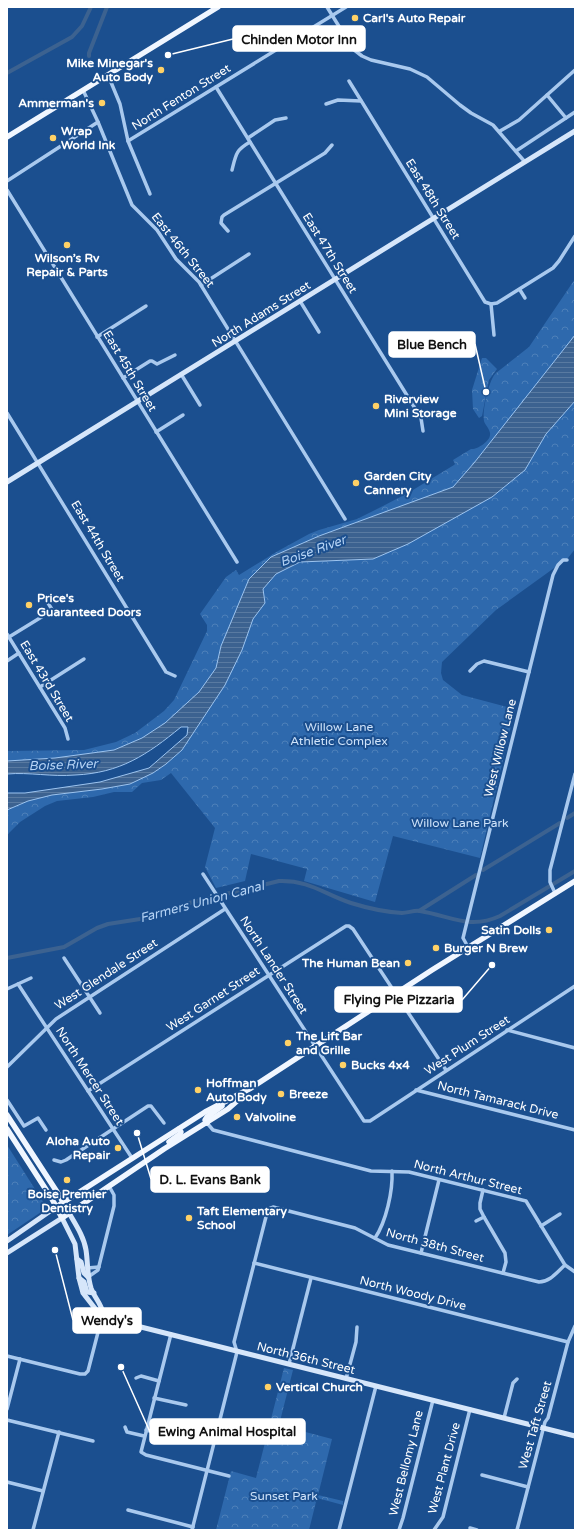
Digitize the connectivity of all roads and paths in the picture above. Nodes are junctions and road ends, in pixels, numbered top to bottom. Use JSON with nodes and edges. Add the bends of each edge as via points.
{"nodes":[{"id":1,"x":327,"y":7,"type":"edge"},
{"id":2,"x":346,"y":7,"type":"edge"},
{"id":3,"x":214,"y":8,"type":"edge"},
{"id":4,"x":332,"y":15,"type":"junction"},
{"id":5,"x":575,"y":70,"type":"edge"},
{"id":6,"x":108,"y":74,"type":"junction"},
{"id":7,"x":349,"y":81,"type":"dead end"},
{"id":8,"x":216,"y":87,"type":"junction"},
{"id":9,"x":83,"y":90,"type":"junction"},
{"id":10,"x":547,"y":95,"type":"junction"},
{"id":11,"x":361,"y":101,"type":"junction"},
{"id":12,"x":326,"y":104,"type":"dead end"},
{"id":13,"x":575,"y":112,"type":"edge"},
{"id":14,"x":286,"y":118,"type":"dead end"},
{"id":15,"x":566,"y":118,"type":"junction"},
{"id":16,"x":98,"y":122,"type":"junction"},
{"id":17,"x":500,"y":131,"type":"junction"},
{"id":18,"x":575,"y":131,"type":"edge"},
{"id":19,"x":7,"y":137,"type":"edge"},
{"id":20,"x":249,"y":140,"type":"junction"},
{"id":21,"x":128,"y":141,"type":"junction"},
{"id":22,"x":332,"y":145,"type":"dead end"},
{"id":23,"x":516,"y":151,"type":"junction"},
{"id":24,"x":525,"y":162,"type":"junction"},
{"id":25,"x":232,"y":170,"type":"dead end"},
{"id":26,"x":7,"y":181,"type":"edge"},
{"id":27,"x":276,"y":184,"type":"junction"},
{"id":28,"x":7,"y":190,"type":"edge"},
{"id":29,"x":150,"y":194,"type":"dead end"},
{"id":30,"x":434,"y":219,"type":"junction"},
{"id":31,"x":228,"y":232,"type":"dead end"},
{"id":32,"x":575,"y":236,"type":"edge"},
{"id":33,"x":249,"y":254,"type":"dead end"},
{"id":34,"x":335,"y":280,"type":"junction"},
{"id":35,"x":201,"y":284,"type":"junction"},
{"id":36,"x":520,"y":290,"type":"junction"},
{"id":37,"x":525,"y":298,"type":"dead end"},
{"id":38,"x":300,"y":301,"type":"junction"},
{"id":39,"x":491,"y":304,"type":"junction"},
{"id":40,"x":146,"y":306,"type":"dead end"},
{"id":41,"x":319,"y":332,"type":"dead end"},
{"id":42,"x":494,"y":335,"type":"dead end"},
{"id":43,"x":97,"y":337,"type":"junction"},
{"id":44,"x":236,"y":341,"type":"junction"},
{"id":45,"x":175,"y":355,"type":"dead end"},
{"id":46,"x":181,"y":374,"type":"junction"},
{"id":47,"x":123,"y":378,"type":"junction"},
{"id":48,"x":137,"y":402,"type":"junction"},
{"id":49,"x":200,"y":405,"type":"dead end"},
{"id":50,"x":7,"y":412,"type":"edge"},
{"id":51,"x":183,"y":415,"type":"dead end"},
{"id":52,"x":423,"y":430,"type":"dead end"},
{"id":53,"x":156,"y":432,"type":"junction"},
{"id":54,"x":38,"y":462,"type":"junction"},
{"id":55,"x":7,"y":482,"type":"edge"},
{"id":56,"x":345,"y":519,"type":"dead end"},
{"id":57,"x":567,"y":560,"type":"dead end"},
{"id":58,"x":237,"y":562,"type":"dead end"},
{"id":59,"x":48,"y":603,"type":"dead end"},
{"id":60,"x":52,"y":610,"type":"junction"},
{"id":61,"x":56,"y":616,"type":"dead end"},
{"id":62,"x":8,"y":635,"type":"edge"},
{"id":63,"x":19,"y":653,"type":"junction"},
{"id":64,"x":84,"y":660,"type":"dead end"},
{"id":65,"x":7,"y":661,"type":"edge"},
{"id":66,"x":470,"y":671,"type":"dead end"},
{"id":67,"x":529,"y":672,"type":"junction"},
{"id":68,"x":175,"y":676,"type":"dead end"},
{"id":69,"x":40,"y":687,"type":"junction"},
{"id":70,"x":68,"y":739,"type":"dead end"},
{"id":71,"x":575,"y":774,"type":"edge"},
{"id":72,"x":203,"y":874,"type":"dead end"},
{"id":73,"x":575,"y":881,"type":"edge"},
{"id":74,"x":554,"y":890,"type":"junction"},
{"id":75,"x":225,"y":909,"type":"junction"},
{"id":76,"x":468,"y":947,"type":"junction"},
{"id":77,"x":64,"y":958,"type":"dead end"},
{"id":78,"x":268,"y":975,"type":"junction"},
{"id":79,"x":31,"y":978,"type":"dead end"},
{"id":80,"x":18,"y":984,"type":"junction"},
{"id":81,"x":575,"y":986,"type":"edge"},
{"id":82,"x":7,"y":989,"type":"edge"},
{"id":83,"x":395,"y":994,"type":"junction"},
{"id":84,"x":89,"y":997,"type":"junction"},
{"id":85,"x":100,"y":1014,"type":"dead end"},
{"id":86,"x":46,"y":1027,"type":"junction"},
{"id":87,"x":507,"y":1030,"type":"junction"},
{"id":88,"x":315,"y":1047,"type":"junction"},
{"id":89,"x":575,"y":1048,"type":"edge"},
{"id":90,"x":7,"y":1068,"type":"edge"},
{"id":91,"x":446,"y":1070,"type":"junction"},
{"id":92,"x":251,"y":1088,"type":"junction"},
{"id":93,"x":416,"y":1090,"type":"junction"},
{"id":94,"x":88,"y":1091,"type":"junction"},
{"id":95,"x":7,"y":1100,"type":"edge"},
{"id":96,"x":226,"y":1101,"type":"junction"},
{"id":97,"x":7,"y":1115,"type":"edge"},
{"id":98,"x":370,"y":1121,"type":"joint"},
{"id":99,"x":207,"y":1122,"type":"junction"},
{"id":100,"x":164,"y":1123,"type":"dead end"},
{"id":101,"x":7,"y":1129,"type":"edge"},
{"id":102,"x":113,"y":1129,"type":"junction"},
{"id":103,"x":179,"y":1129,"type":"junction"},
{"id":104,"x":46,"y":1130,"type":"dead end"},
{"id":105,"x":575,"y":1130,"type":"edge"},
{"id":106,"x":166,"y":1148,"type":"junction"},
{"id":107,"x":132,"y":1158,"type":"junction"},
{"id":108,"x":54,"y":1160,"type":"dead end"},
{"id":109,"x":392,"y":1171,"type":"junction"},
{"id":110,"x":439,"y":1180,"type":"junction"},
{"id":111,"x":109,"y":1186,"type":"junction"},
{"id":112,"x":483,"y":1190,"type":"junction"},
{"id":113,"x":63,"y":1203,"type":"junction"},
{"id":114,"x":56,"y":1207,"type":"junction"},
{"id":115,"x":69,"y":1214,"type":"junction"},
{"id":116,"x":560,"y":1214,"type":"dead end"},
{"id":117,"x":484,"y":1217,"type":"junction"},
{"id":118,"x":62,"y":1218,"type":"junction"},
{"id":119,"x":476,"y":1221,"type":"dead end"},
{"id":120,"x":541,"y":1226,"type":"junction"},
{"id":121,"x":375,"y":1238,"type":"junction"},
{"id":122,"x":7,"y":1242,"type":"edge"},
{"id":123,"x":7,"y":1253,"type":"edge"},
{"id":124,"x":421,"y":1253,"type":"junction"},
{"id":125,"x":77,"y":1259,"type":"junction"},
{"id":126,"x":254,"y":1263,"type":"junction"},
{"id":127,"x":565,"y":1265,"type":"junction"},
{"id":128,"x":99,"y":1267,"type":"junction"},
{"id":129,"x":87,"y":1268,"type":"junction"},
{"id":130,"x":575,"y":1272,"type":"edge"},
{"id":131,"x":502,"y":1273,"type":"junction"},
{"id":132,"x":88,"y":1277,"type":"junction"},
{"id":133,"x":79,"y":1278,"type":"junction"},
{"id":134,"x":311,"y":1278,"type":"junction"},
{"id":135,"x":94,"y":1293,"type":"junction"},
{"id":136,"x":103,"y":1312,"type":"junction"},
{"id":137,"x":575,"y":1326,"type":"edge"},
{"id":138,"x":357,"y":1327,"type":"dead end"},
{"id":139,"x":171,"y":1334,"type":"junction"},
{"id":140,"x":573,"y":1334,"type":"edge"},
{"id":141,"x":568,"y":1342,"type":"junction"},
{"id":142,"x":238,"y":1352,"type":"junction"},
{"id":143,"x":7,"y":1356,"type":"edge"},
{"id":144,"x":20,"y":1359,"type":"junction"},
{"id":145,"x":289,"y":1364,"type":"junction"},
{"id":146,"x":136,"y":1378,"type":"dead end"},
{"id":147,"x":517,"y":1378,"type":"dead end"},
{"id":148,"x":346,"y":1379,"type":"junction"},
{"id":149,"x":159,"y":1380,"type":"junction"},
{"id":150,"x":376,"y":1386,"type":"junction"},
{"id":151,"x":154,"y":1398,"type":"junction"},
{"id":152,"x":433,"y":1400,"type":"junction"},
{"id":153,"x":186,"y":1405,"type":"dead end"},
{"id":154,"x":7,"y":1409,"type":"edge"},
{"id":155,"x":470,"y":1409,"type":"junction"},
{"id":156,"x":504,"y":1418,"type":"junction"},
{"id":157,"x":7,"y":1420,"type":"edge"},
{"id":158,"x":125,"y":1427,"type":"dead end"},
{"id":159,"x":544,"y":1428,"type":"junction"},
{"id":160,"x":146,"y":1430,"type":"junction"},
{"id":161,"x":59,"y":1432,"type":"junction"},
{"id":162,"x":144,"y":1436,"type":"junction"},
{"id":163,"x":575,"y":1436,"type":"edge"},
{"id":164,"x":177,"y":1438,"type":"dead end"},
{"id":165,"x":93,"y":1441,"type":"dead end"},
{"id":166,"x":207,"y":1471,"type":"junction"},
{"id":167,"x":482,"y":1475,"type":"dead end"},
{"id":168,"x":229,"y":1476,"type":"dead end"},
{"id":169,"x":7,"y":1482,"type":"edge"},
{"id":170,"x":528,"y":1487,"type":"junction"},
{"id":171,"x":43,"y":1491,"type":"junction"},
{"id":172,"x":128,"y":1510,"type":"dead end"},
{"id":173,"x":470,"y":1528,"type":"dead end"},
{"id":174,"x":192,"y":1529,"type":"edge"},
{"id":175,"x":32,"y":1530,"type":"edge"},
{"id":176,"x":339,"y":1530,"type":"edge"},
{"id":177,"x":399,"y":1530,"type":"edge"},
{"id":178,"x":434,"y":1530,"type":"edge"},
{"id":179,"x":478,"y":1530,"type":"edge"},
{"id":180,"x":518,"y":1530,"type":"edge"}],
"edges":[{"from":1,"to":4,"type":"street"},
{"from":2,"to":4,"type":"street","name":"North Fenton Street"},
{"from":3,"to":6,"type":"main road"},
{"from":4,"to":8,"type":"street","name":"North Fenton Street"},
{"from":4,"to":17,"type":"street","via":[[353,49],[362,56],[424,75],[460,105]]},
{"from":5,"to":10,"type":"street"},
{"from":6,"to":9,"type":"main road"},
{"from":6,"to":21,"type":"street","via":[[120,104]]},
{"from":7,"to":11,"type":"street","name":"East 48th Street"},
{"from":8,"to":20,"type":"street","name":"East 47th Street"},
{"from":8,"to":21,"type":"street","name":"North Fenton Street"},
{"from":9,"to":16,"type":"street","name":"East 46th Street"},
{"from":9,"to":19,"type":"main road"},
{"from":10,"to":15,"type":"street"},
{"from":10,"to":17,"type":"street","via":[[519,120]]},
{"from":11,"to":12,"type":"street","via":[[338,100]]},
{"from":11,"to":30,"type":"street","name":"East 48th Street"},
{"from":13,"to":15,"type":"street"},
{"from":14,"to":20,"type":"street","via":[[275,120]]},
{"from":15,"to":23,"type":"street"},
{"from":16,"to":26,"type":"street"},
{"from":16,"to":35,"type":"street","name":"East 46th Street","via":[[132,205],[157,230],[176,259]]},
{"from":17,"to":23,"type":"street"},
{"from":18,"to":24,"type":"street","name":"North Adams Street"},
{"from":20,"to":25,"type":"street","via":[[236,153]]},
{"from":20,"to":27,"type":"street","name":"East 47th Street"},
{"from":21,"to":29,"type":"street"},
{"from":22,"to":27,"type":"street","via":[[325,153]]},
{"from":23,"to":24,"type":"street"},
{"from":24,"to":30,"type":"street","name":"North Adams Street"},
{"from":27,"to":31,"type":"street","via":[[222,217],[221,223]]},
{"from":27,"to":34,"type":"street","name":"East 47th Street"},
{"from":28,"to":43,"type":"street","name":"East 45th Street"},
{"from":30,"to":34,"type":"street","name":"North Adams Street"},
{"from":30,"to":39,"type":"street","name":"East 48th Street","via":[[485,302]]},
{"from":32,"to":36,"type":"street","via":[[556,265]]},
{"from":33,"to":35,"type":"street"},
{"from":34,"to":38,"type":"street","name":"North Adams Street"},
{"from":34,"to":52,"type":"street","name":"East 47th Street","via":[[421,418]]},
{"from":35,"to":44,"type":"street","name":"East 46th Street"},
{"from":36,"to":37,"type":"street"},
{"from":36,"to":39,"type":"street"},
{"from":38,"to":41,"type":"street"},
{"from":38,"to":44,"type":"street","name":"North Adams Street"},
{"from":39,"to":42,"type":"street"},
{"from":40,"to":43,"type":"street"},
{"from":43,"to":47,"type":"street","name":"East 45th Street"},
{"from":44,"to":46,"type":"street","name":"North Adams Street"},
{"from":44,"to":56,"type":"street","name":"East 46th Street"},
{"from":45,"to":47,"type":"street","via":[[157,364],[150,361]]},
{"from":46,"to":48,"type":"street","name":"North Adams Street"},
{"from":46,"to":49,"type":"street"},
{"from":47,"to":48,"type":"street","name":"East 45th Street"},
{"from":48,"to":53,"type":"street","name":"East 45th Street"},
{"from":48,"to":54,"type":"street","name":"North Adams Street"},
{"from":50,"to":54,"type":"street","name":"East 44th Street"},
{"from":51,"to":53,"type":"street"},
{"from":53,"to":58,"type":"street","name":"East 45th Street"},
{"from":54,"to":55,"type":"street","name":"North Adams Street"},
{"from":54,"to":68,"type":"street","name":"East 44th Street","via":[[166,672]]},
{"from":57,"to":67,"type":"street","name":"West Willow Lane","via":[[558,565],[553,575]]},
{"from":59,"to":60,"type":"street"},
{"from":60,"to":61,"type":"street"},
{"from":60,"to":62,"type":"street"},
{"from":62,"to":63,"type":"street","name":"East 43rd Street"},
{"from":63,"to":65,"type":"street"},
{"from":63,"to":69,"type":"street","name":"East 43rd Street"},
{"from":64,"to":69,"type":"street"},
{"from":66,"to":67,"type":"street","via":[[484,661]]},
{"from":67,"to":76,"type":"street","name":"West Willow Lane","via":[[463,938]]},
{"from":69,"to":70,"type":"street","name":"East 43rd Street","via":[[65,728]]},
{"from":71,"to":74,"type":"street","via":[[550,870],[550,882]]},
{"from":72,"to":75,"type":"street","name":"North Lander Street"},
{"from":73,"to":74,"type":"main road"},
{"from":74,"to":76,"type":"main road"},
{"from":75,"to":78,"type":"street","name":"North Lander Street"},
{"from":75,"to":84,"type":"street","name":"West Glendale Street"},
{"from":76,"to":83,"type":"main road"},
{"from":77,"to":84,"type":"street"},
{"from":78,"to":83,"type":"street","name":"West Garnet Street","via":[[343,927],[349,926],[354,929]]},
{"from":78,"to":88,"type":"street","name":"North Lander Street"},
{"from":78,"to":94,"type":"street","name":"West Garnet Street"},
{"from":79,"to":80,"type":"street"},
{"from":80,"to":82,"type":"street"},
{"from":80,"to":86,"type":"street","name":"North Mercer Street"},
{"from":81,"to":87,"type":"street","name":"West Plum Street"},
{"from":83,"to":88,"type":"main road"},
{"from":83,"to":91,"type":"street"},
{"from":84,"to":85,"type":"street"},
{"from":84,"to":86,"type":"street","name":"West Glendale Street"},
{"from":86,"to":90,"type":"street","name":"West Glendale Street"},
{"from":86,"to":94,"type":"street","name":"North Mercer Street"},
{"from":87,"to":89,"type":"street"},
{"from":87,"to":91,"type":"street","name":"West Plum Street"},
{"from":88,"to":92,"type":"main road"},
{"from":88,"to":98,"type":"street","name":"North Lander Street","via":[[364,1121]]},
{"from":91,"to":93,"type":"street","name":"West Plum Street"},
{"from":92,"to":96,"type":"main road"},
{"from":92,"to":99,"type":"main road","via":[[228,1109]]},
{"from":93,"to":98,"type":"street","name":"West Plum Street"},
{"from":93,"to":105,"type":"street","name":"North Tamarack Drive"},
{"from":94,"to":102,"type":"street","name":"North Mercer Street"},
{"from":95,"to":104,"type":"street","via":[[24,1126],[38,1118]]},
{"from":96,"to":99,"type":"main road","via":[[207,1117]]},
{"from":96,"to":103,"type":"main road"},
{"from":97,"to":113,"type":"main road"},
{"from":99,"to":106,"type":"main road"},
{"from":99,"to":109,"type":"street","name":"North Arthur Street","via":[[213,1130],[371,1171]]},
{"from":100,"to":102,"type":"street","via":[[151,1106],[148,1106]]},
{"from":101,"to":114,"type":"main road"},
{"from":102,"to":107,"type":"street","name":"North Mercer Street"},
{"from":102,"to":108,"type":"street","via":[[66,1160]]},
{"from":103,"to":106,"type":"main road","via":[[180,1134],[170,1141]]},
{"from":103,"to":107,"type":"main road"},
{"from":106,"to":111,"type":"main road"},
{"from":107,"to":113,"type":"main road"},
{"from":109,"to":110,"type":"street","name":"North Arthur Street","via":[[409,1172]]},
{"from":109,"to":121,"type":"street","via":[[391,1189],[383,1222]]},
{"from":110,"to":112,"type":"street","name":"North Arthur Street"},
{"from":110,"to":124,"type":"street"},
{"from":111,"to":115,"type":"main road"},
{"from":111,"to":128,"type":"street","via":[[114,1195],[114,1206]]},
{"from":112,"to":117,"type":"street","via":[[480,1203]]},
{"from":112,"to":120,"type":"street","name":"North Arthur Street","via":[[526,1201]]},
{"from":113,"to":114,"type":"main road"},
{"from":113,"to":115,"type":"main road"},
{"from":114,"to":118,"type":"main road"},
{"from":114,"to":122,"type":"street"},
{"from":115,"to":118,"type":"main road"},
{"from":115,"to":129,"type":"street","via":[[84,1240]]},
{"from":116,"to":120,"type":"street"},
{"from":117,"to":119,"type":"street"},
{"from":117,"to":131,"type":"street","via":[[505,1253],[506,1262]]},
{"from":118,"to":123,"type":"street"},
{"from":118,"to":125,"type":"street","name":"North 36th Street","via":[[75,1244]]},
{"from":120,"to":127,"type":"street","name":"North Arthur Street"},
{"from":121,"to":124,"type":"street","name":"North 38th Street","via":[[388,1245]]},
{"from":121,"to":126,"type":"street","name":"North 38th Street","via":[[356,1228],[273,1207],[268,1209]]},
{"from":124,"to":131,"type":"street","name":"North 38th Street"},
{"from":125,"to":132,"type":"street"},
{"from":125,"to":133,"type":"street","name":"North 36th Street"},
{"from":126,"to":134,"type":"street","name":"North Woody Drive"},
{"from":126,"to":142,"type":"street","via":[[234,1342]]},
{"from":127,"to":130,"type":"street","name":"North Arthur Street"},
{"from":127,"to":131,"type":"street","name":"North 38th Street","via":[[543,1282]]},
{"from":128,"to":129,"type":"street"},
{"from":128,"to":132,"type":"street"},
{"from":129,"to":132,"type":"street"},
{"from":132,"to":135,"type":"street"},
{"from":133,"to":135,"type":"street","via":[[84,1282],[87,1292]]},
{"from":133,"to":136,"type":"street","name":"North 36th Street","via":[[86,1297],[98,1311]]},
{"from":134,"to":141,"type":"street","name":"North Woody Drive"},
{"from":134,"to":145,"type":"street"},
{"from":135,"to":136,"type":"street"},
{"from":136,"to":139,"type":"street","name":"North 36th Street","via":[[117,1320]]},
{"from":136,"to":144,"type":"street","via":[[88,1371],[85,1374]]},
{"from":137,"to":140,"type":"street","name":"West Taft Street"},
{"from":138,"to":148,"type":"street","via":[[356,1342]]},
{"from":139,"to":142,"type":"street","name":"North 36th Street"},
{"from":139,"to":149,"type":"street"},
{"from":140,"to":141,"type":"street","name":"West Taft Street"},
{"from":141,"to":159,"type":"street","name":"West Taft Street"},
{"from":142,"to":145,"type":"street","name":"North 36th Street"},
{"from":142,"to":166,"type":"street"},
{"from":143,"to":144,"type":"street"},
{"from":144,"to":154,"type":"street"},
{"from":145,"to":148,"type":"street","name":"North 36th Street"},
{"from":146,"to":149,"type":"street","via":[[141,1376]]},
{"from":147,"to":156,"type":"street","via":[[513,1383]]},
{"from":148,"to":150,"type":"street","name":"North 36th Street"},
{"from":149,"to":151,"type":"street"},
{"from":150,"to":152,"type":"street","name":"North 36th Street"},
{"from":150,"to":176,"type":"street"},
{"from":151,"to":153,"type":"street"},
{"from":151,"to":160,"type":"street"},
{"from":152,"to":155,"type":"street","name":"North 36th Street"},
{"from":152,"to":177,"type":"street","name":"West Bellomy Lane"},
{"from":155,"to":156,"type":"street","name":"North 36th Street"},
{"from":155,"to":178,"type":"street","name":"West Plant Drive","via":[[443,1517]]},
{"from":156,"to":159,"type":"street","name":"North 36th Street"},
{"from":157,"to":161,"type":"street"},
{"from":158,"to":162,"type":"street","via":[[127,1432]]},
{"from":159,"to":163,"type":"street","name":"North 36th Street"},
{"from":159,"to":170,"type":"street","name":"West Taft Street"},
{"from":160,"to":162,"type":"street"},
{"from":160,"to":164,"type":"street"},
{"from":161,"to":165,"type":"street"},
{"from":161,"to":171,"type":"street"},
{"from":162,"to":166,"type":"street","via":[[141,1452],[146,1455]]},
{"from":166,"to":168,"type":"street"},
{"from":166,"to":174,"type":"street"},
{"from":167,"to":170,"type":"street"},
{"from":169,"to":171,"type":"street"},
{"from":170,"to":180,"type":"street","name":"West Taft Street"},
{"from":171,"to":175,"type":"street"},
{"from":172,"to":174,"type":"street"},
{"from":173,"to":179,"type":"street"}]}
